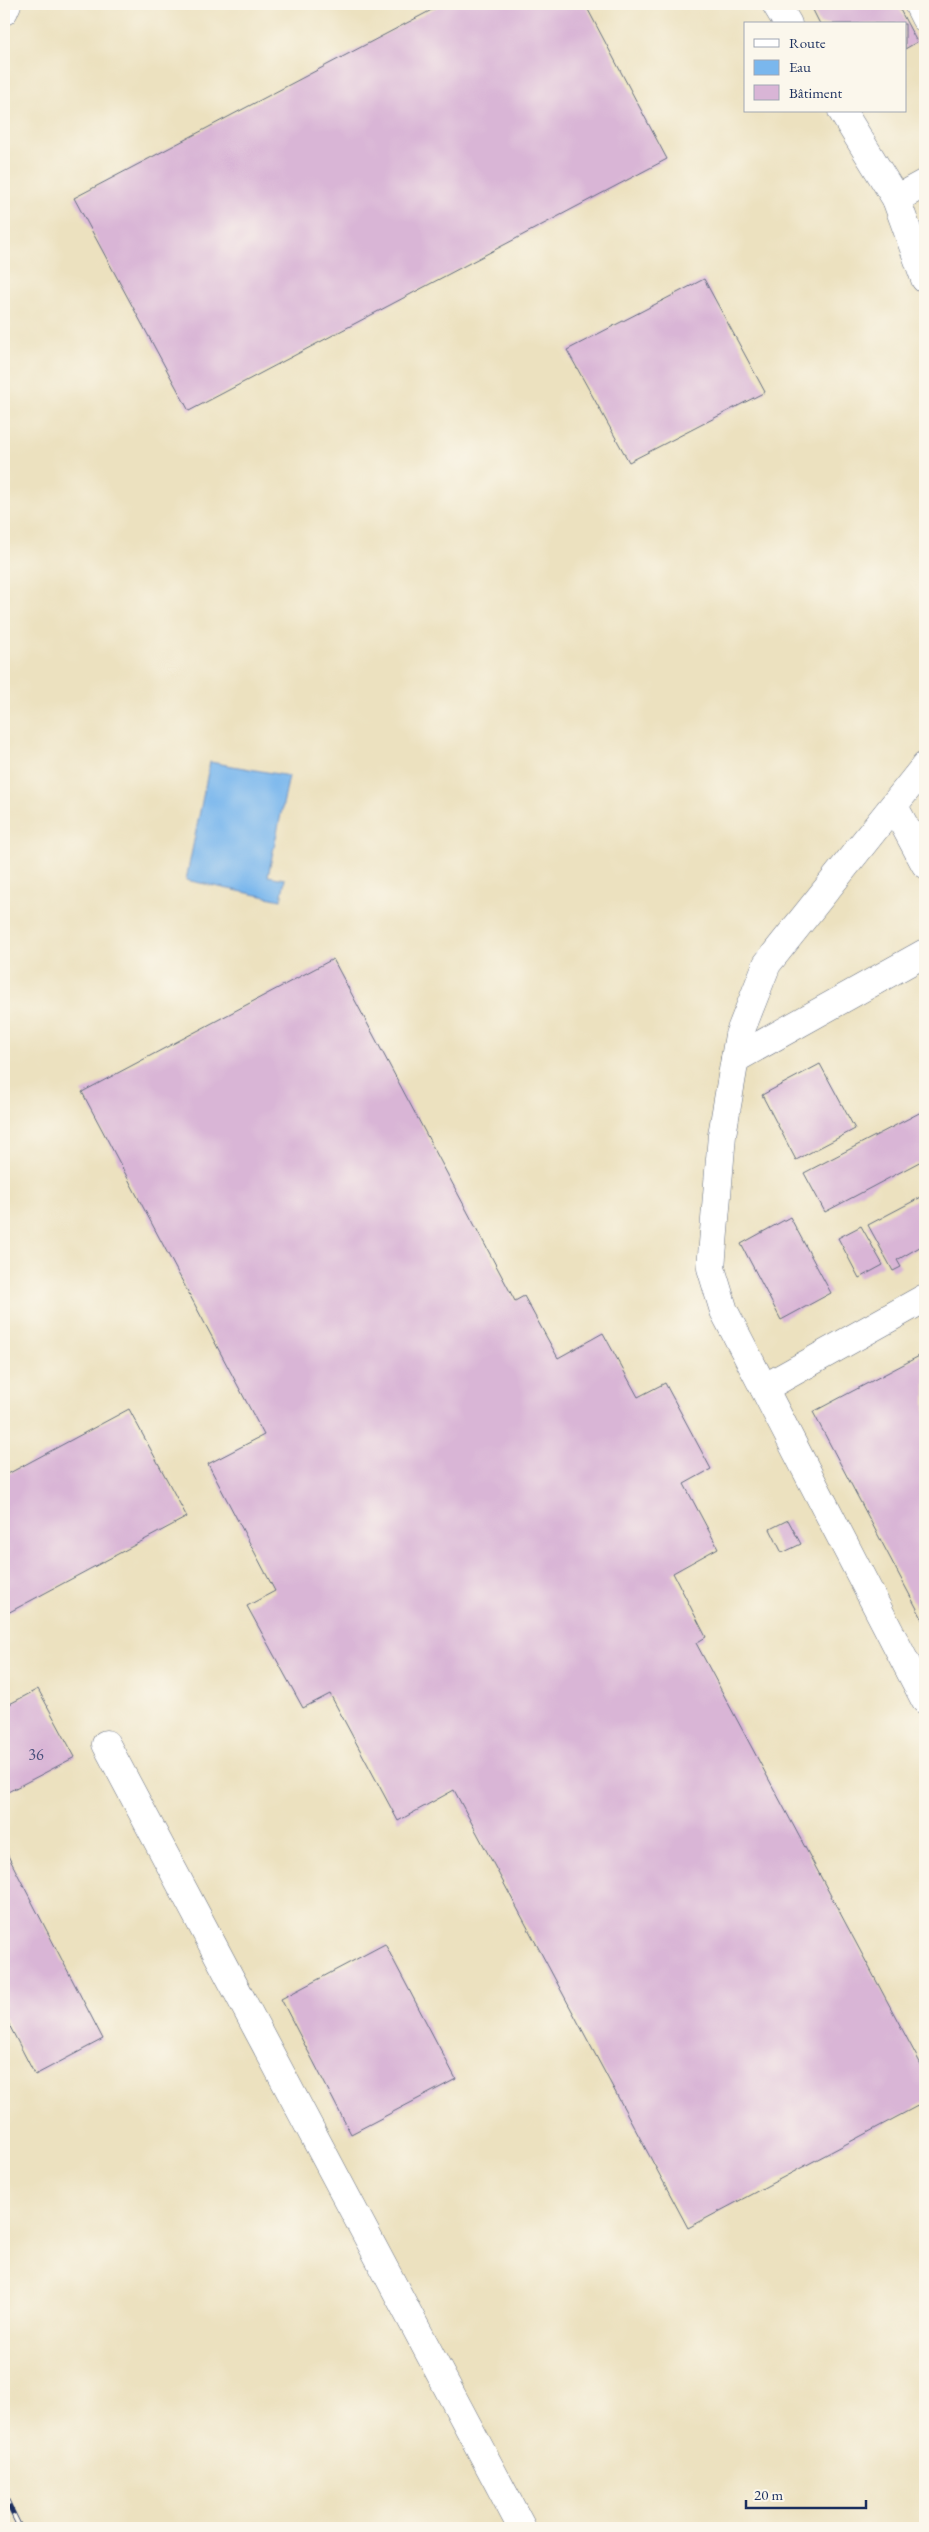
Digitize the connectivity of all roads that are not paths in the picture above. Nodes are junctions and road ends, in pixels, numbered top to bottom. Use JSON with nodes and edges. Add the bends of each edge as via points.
{"nodes":[{"id":1,"x":7,"y":4,"type":"edge"},
{"id":2,"x":776,"y":4,"type":"edge"},
{"id":3,"x":918,"y":4,"type":"edge"},
{"id":4,"x":4,"y":11,"type":"edge"},
{"id":5,"x":925,"y":18,"type":"edge"},
{"id":6,"x":787,"y":22,"type":"edge"},
{"id":7,"x":843,"y":112,"type":"edge"},
{"id":8,"x":925,"y":183,"type":"edge"},
{"id":9,"x":896,"y":199,"type":"junction"},
{"id":10,"x":925,"y":279,"type":"edge"},
{"id":11,"x":925,"y":766,"type":"edge"},
{"id":12,"x":894,"y":806,"type":"junction"},
{"id":13,"x":925,"y":864,"type":"edge"},
{"id":14,"x":925,"y":952,"type":"edge"},
{"id":15,"x":735,"y":1058,"type":"junction"},
{"id":16,"x":925,"y":1298,"type":"edge"},
{"id":17,"x":764,"y":1388,"type":"junction"},
{"id":18,"x":925,"y":1700,"type":"edge"},
{"id":19,"x":106,"y":1744,"type":"dead end"},
{"id":20,"x":522,"y":2528,"type":"edge"}],
"edges":[{"from":1,"to":4,"type":"lane"},
{"from":2,"to":6,"type":"lane"},
{"from":3,"to":5,"type":"lane"},
{"from":7,"to":9,"type":"lane"},
{"from":8,"to":9,"type":"lane"},
{"from":9,"to":10,"type":"lane"},
{"from":11,"to":12,"type":"lane"},
{"from":12,"to":13,"type":"lane"},
{"from":12,"to":15,"type":"lane","via":[[767,964],[739,1036]]},
{"from":14,"to":15,"type":"lane"},
{"from":15,"to":17,"type":"lane","via":[[722,1135],[711,1268],[724,1311]]},
{"from":16,"to":17,"type":"lane"},
{"from":17,"to":18,"type":"lane"},
{"from":19,"to":20,"type":"lane"}]}
